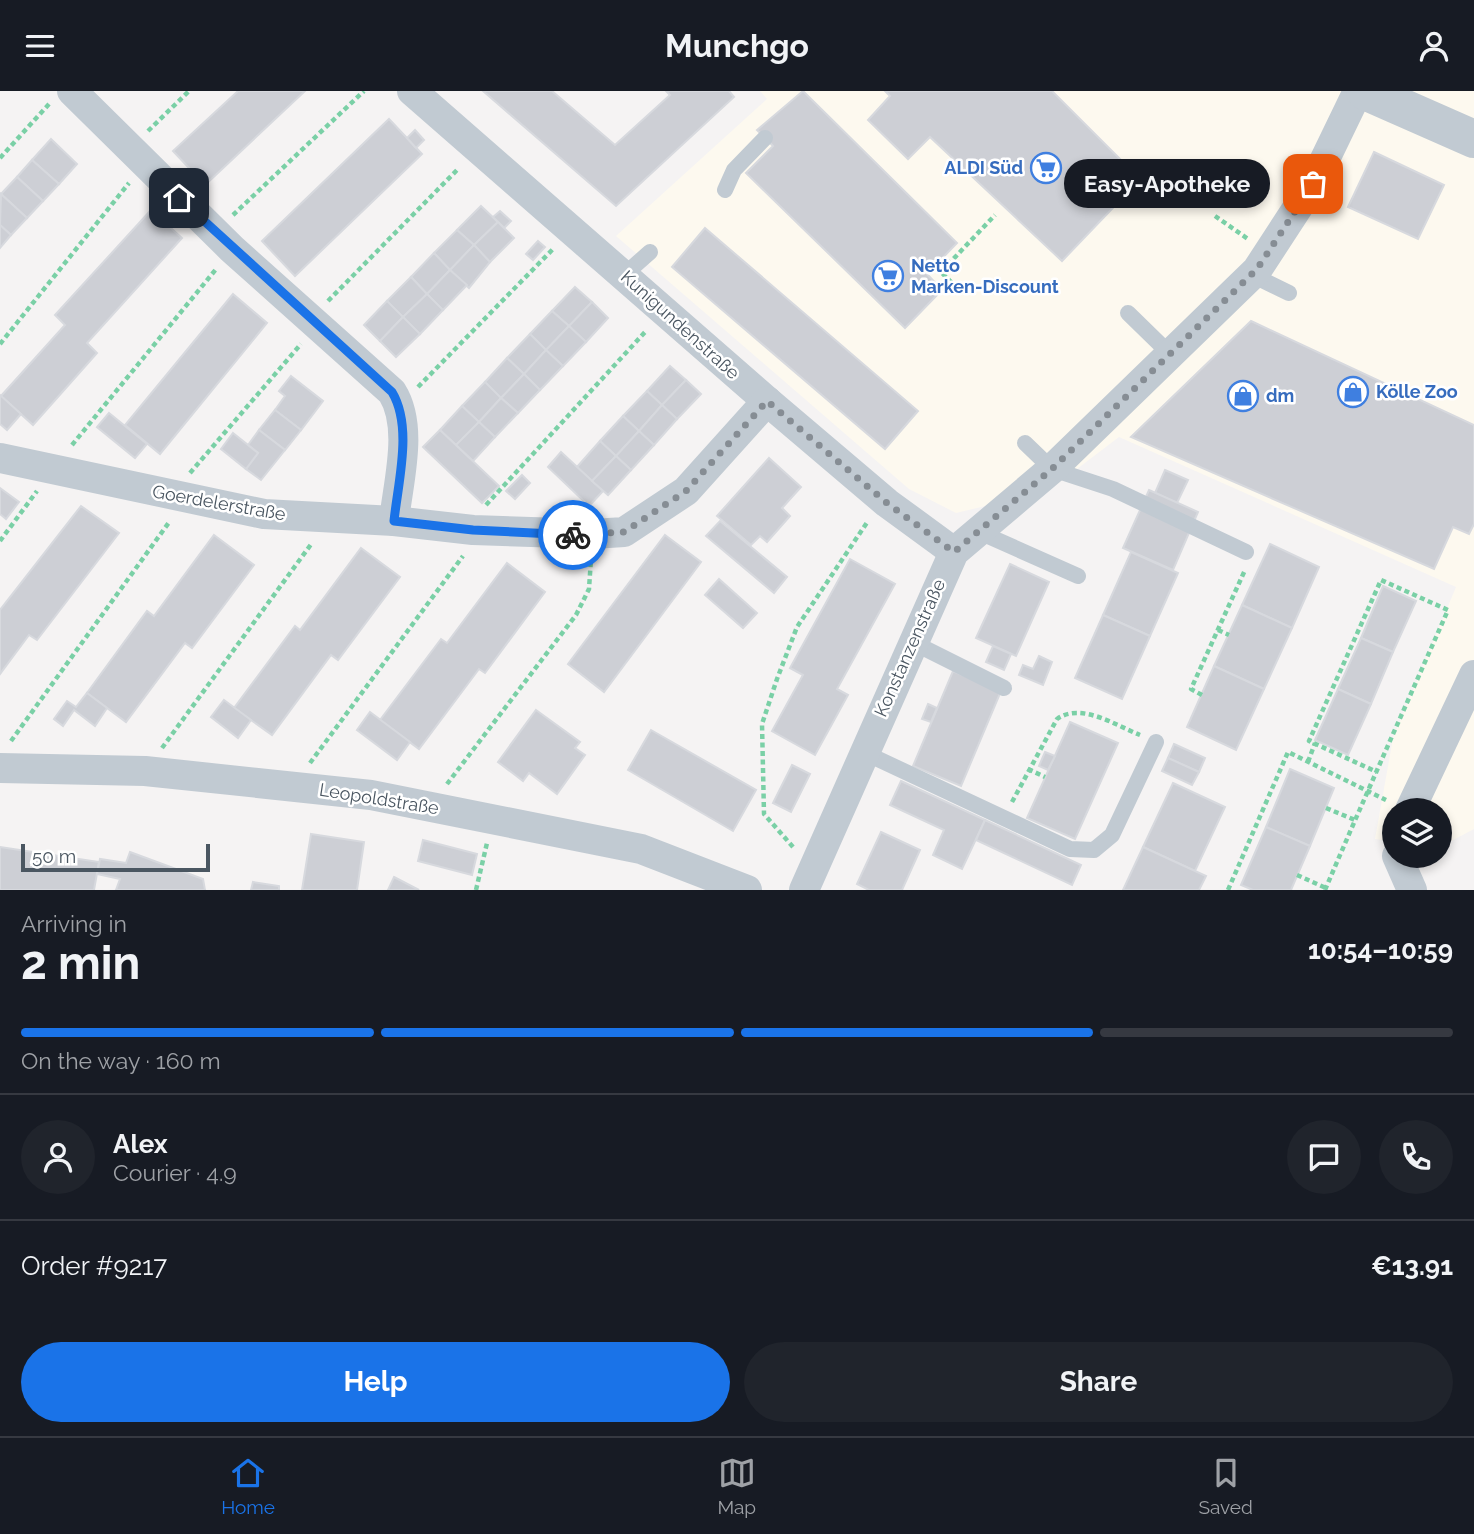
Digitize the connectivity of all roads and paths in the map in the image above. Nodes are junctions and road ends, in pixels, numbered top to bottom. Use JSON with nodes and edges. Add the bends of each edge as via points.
{"nodes":[{"id":1,"x":189,"y":91,"type":"edge"},
{"id":2,"x":364,"y":91,"type":"edge"},
{"id":3,"x":412,"y":91,"type":"edge"},
{"id":4,"x":1358,"y":91,"type":"edge"},
{"id":5,"x":1365,"y":91,"type":"edge"},
{"id":6,"x":62,"y":96,"type":"edge"},
{"id":7,"x":765,"y":138,"type":"dead end"},
{"id":8,"x":1474,"y":139,"type":"edge"},
{"id":9,"x":478,"y":148,"type":"junction"},
{"id":10,"x":0,"y":157,"type":"edge"},
{"id":11,"x":137,"y":157,"type":"junction"},
{"id":12,"x":724,"y":191,"type":"dead end"},
{"id":13,"x":995,"y":215,"type":"dead end"},
{"id":14,"x":1215,"y":216,"type":"dead end"},
{"id":15,"x":572,"y":230,"type":"junction"},
{"id":16,"x":223,"y":241,"type":"junction"},
{"id":17,"x":650,"y":252,"type":"dead end"},
{"id":18,"x":1260,"y":264,"type":"junction"},
{"id":19,"x":624,"y":275,"type":"junction"},
{"id":20,"x":958,"y":289,"type":"dead end"},
{"id":21,"x":1289,"y":293,"type":"dead end"},
{"id":22,"x":665,"y":311,"type":"junction"},
{"id":23,"x":1128,"y":313,"type":"dead end"},
{"id":24,"x":314,"y":322,"type":"junction"},
{"id":25,"x":0,"y":344,"type":"edge"},
{"id":26,"x":1170,"y":354,"type":"junction"},
{"id":27,"x":767,"y":401,"type":"junction"},
{"id":28,"x":400,"y":405,"type":"junction"},
{"id":29,"x":1025,"y":443,"type":"dead end"},
{"id":30,"x":0,"y":458,"type":"edge"},
{"id":31,"x":1052,"y":469,"type":"junction"},
{"id":32,"x":52,"y":470,"type":"junction"},
{"id":33,"x":186,"y":498,"type":"junction"},
{"id":34,"x":883,"y":500,"type":"junction"},
{"id":35,"x":330,"y":518,"type":"junction"},
{"id":36,"x":394,"y":521,"type":"junction"},
{"id":37,"x":473,"y":530,"type":"junction"},
{"id":38,"x":979,"y":532,"type":"junction"},
{"id":39,"x":593,"y":534,"type":"junction"},
{"id":40,"x":0,"y":541,"type":"edge"},
{"id":41,"x":954,"y":552,"type":"junction"},
{"id":42,"x":1246,"y":552,"type":"joint"},
{"id":43,"x":1078,"y":576,"type":"dead end"},
{"id":44,"x":1218,"y":630,"type":"junction"},
{"id":45,"x":1228,"y":635,"type":"dead end"},
{"id":46,"x":912,"y":642,"type":"junction"},
{"id":47,"x":1474,"y":675,"type":"edge"},
{"id":48,"x":1004,"y":688,"type":"dead end"},
{"id":49,"x":1202,"y":695,"type":"dead end"},
{"id":50,"x":1156,"y":742,"type":"joint"},
{"id":51,"x":1315,"y":743,"type":"junction"},
{"id":52,"x":863,"y":752,"type":"junction"},
{"id":53,"x":4,"y":756,"type":"edge"},
{"id":54,"x":1308,"y":762,"type":"junction"},
{"id":55,"x":1028,"y":769,"type":"junction"},
{"id":56,"x":145,"y":771,"type":"junction"},
{"id":57,"x":1377,"y":772,"type":"junction"},
{"id":58,"x":1045,"y":777,"type":"dead end"},
{"id":59,"x":293,"y":786,"type":"junction"},
{"id":60,"x":1369,"y":791,"type":"junction"},
{"id":61,"x":1383,"y":798,"type":"edge"},
{"id":62,"x":1407,"y":798,"type":"edge"},
{"id":63,"x":430,"y":807,"type":"junction"},
{"id":64,"x":1326,"y":808,"type":"dead end"},
{"id":65,"x":1003,"y":818,"type":"junction"},
{"id":66,"x":492,"y":820,"type":"junction"},
{"id":67,"x":1355,"y":820,"type":"junction"},
{"id":68,"x":1402,"y":868,"type":"edge"},
{"id":69,"x":1297,"y":875,"type":"dead end"},
{"id":70,"x":808,"y":879,"type":"edge"},
{"id":71,"x":1325,"y":889,"type":"edge"},
{"id":72,"x":476,"y":890,"type":"edge"},
{"id":73,"x":747,"y":890,"type":"edge"},
{"id":74,"x":1228,"y":890,"type":"edge"},
{"id":75,"x":1412,"y":890,"type":"edge"}],
"edges":[{"from":1,"to":11,"type":"path"},
{"from":2,"to":16,"type":"path"},
{"from":3,"to":9,"type":"street","name":"Kunigundenstraße"},
{"from":4,"to":18,"type":"street","name":"Konstanzenstraße","via":[[1313,184]]},
{"from":5,"to":8,"type":"street"},
{"from":6,"to":10,"type":"path"},
{"from":6,"to":11,"type":"street"},
{"from":7,"to":12,"type":"lane","via":[[734,170]]},
{"from":9,"to":15,"type":"street","name":"Kunigundenstraße"},
{"from":9,"to":24,"type":"path"},
{"from":11,"to":16,"type":"street"},
{"from":11,"to":25,"type":"path"},
{"from":13,"to":20,"type":"path","via":[[941,272]]},
{"from":14,"to":18,"type":"path"},
{"from":15,"to":19,"type":"street","name":"Kunigundenstraße"},
{"from":15,"to":28,"type":"path"},
{"from":16,"to":24,"type":"street"},
{"from":16,"to":32,"type":"path"},
{"from":17,"to":19,"type":"lane"},
{"from":18,"to":21,"type":"lane"},
{"from":18,"to":26,"type":"street","name":"Konstanzenstraße"},
{"from":19,"to":22,"type":"street","name":"Kunigundenstraße"},
{"from":22,"to":27,"type":"street","name":"Kunigundenstraße"},
{"from":22,"to":37,"type":"path","via":[[480,512]]},
{"from":23,"to":26,"type":"lane"},
{"from":24,"to":28,"type":"street","via":[[392,392]]},
{"from":24,"to":33,"type":"path","via":[[187,477]]},
{"from":26,"to":31,"type":"street","name":"Konstanzenstraße"},
{"from":27,"to":34,"type":"street","name":"Kunigundenstraße"},
{"from":27,"to":39,"type":"street","name":"Goerdelerstraße","via":[[686,491],[624,532]]},
{"from":28,"to":36,"type":"street","via":[[403,424]]},
{"from":29,"to":31,"type":"lane"},
{"from":30,"to":32,"type":"street","name":"Goerdelerstraße"},
{"from":31,"to":38,"type":"street","name":"Konstanzenstraße"},
{"from":31,"to":42,"type":"lane","via":[[1113,489]]},
{"from":32,"to":33,"type":"street","name":"Goerdelerstraße"},
{"from":32,"to":40,"type":"path"},
{"from":33,"to":35,"type":"street","name":"Goerdelerstraße","via":[[264,514]]},
{"from":33,"to":53,"type":"path"},
{"from":34,"to":41,"type":"street","name":"Kunigundenstraße"},
{"from":34,"to":70,"type":"path","via":[[797,627],[762,724],[764,814]]},
{"from":35,"to":36,"type":"street","name":"Goerdelerstraße"},
{"from":35,"to":56,"type":"path"},
{"from":36,"to":37,"type":"street","name":"Goerdelerstraße"},
{"from":37,"to":39,"type":"street","name":"Goerdelerstraße"},
{"from":37,"to":59,"type":"path","via":[[467,550]]},
{"from":38,"to":41,"type":"street","name":"Konstanzenstraße"},
{"from":38,"to":43,"type":"lane"},
{"from":39,"to":63,"type":"path","via":[[589,589],[576,615]]},
{"from":41,"to":46,"type":"street","name":"Konstanzenstraße"},
{"from":42,"to":44,"type":"path","via":[[1247,566]]},
{"from":44,"to":45,"type":"path"},
{"from":44,"to":49,"type":"path","via":[[1191,689]]},
{"from":46,"to":48,"type":"lane"},
{"from":46,"to":52,"type":"street","name":"Konstanzenstraße"},
{"from":47,"to":62,"type":"street"},
{"from":50,"to":55,"type":"path","via":[[1083,712],[1063,715]]},
{"from":50,"to":65,"type":"lane","via":[[1112,835],[1094,850],[1070,849]]},
{"from":51,"to":54,"type":"path"},
{"from":51,"to":57,"type":"path"},
{"from":51,"to":57,"type":"path","via":[[1309,741],[1381,580],[1448,610]]},
{"from":52,"to":65,"type":"lane"},
{"from":52,"to":70,"type":"street","name":"Konstanzenstraße"},
{"from":53,"to":56,"type":"street","name":"Leopoldstraße"},
{"from":54,"to":60,"type":"path"},
{"from":54,"to":74,"type":"path","via":[[1289,752]]},
{"from":55,"to":58,"type":"path"},
{"from":55,"to":65,"type":"path"},
{"from":56,"to":59,"type":"street","name":"Leopoldstraße"},
{"from":57,"to":60,"type":"path"},
{"from":59,"to":63,"type":"street","name":"Leopoldstraße"},
{"from":60,"to":61,"type":"path"},
{"from":60,"to":67,"type":"path"},
{"from":63,"to":66,"type":"street","name":"Leopoldstraße"},
{"from":64,"to":67,"type":"path"},
{"from":66,"to":72,"type":"path"},
{"from":66,"to":73,"type":"street","name":"Leopoldstraße","via":[[640,849]]},
{"from":67,"to":71,"type":"path"},
{"from":68,"to":75,"type":"street"},
{"from":69,"to":71,"type":"path"}]}
